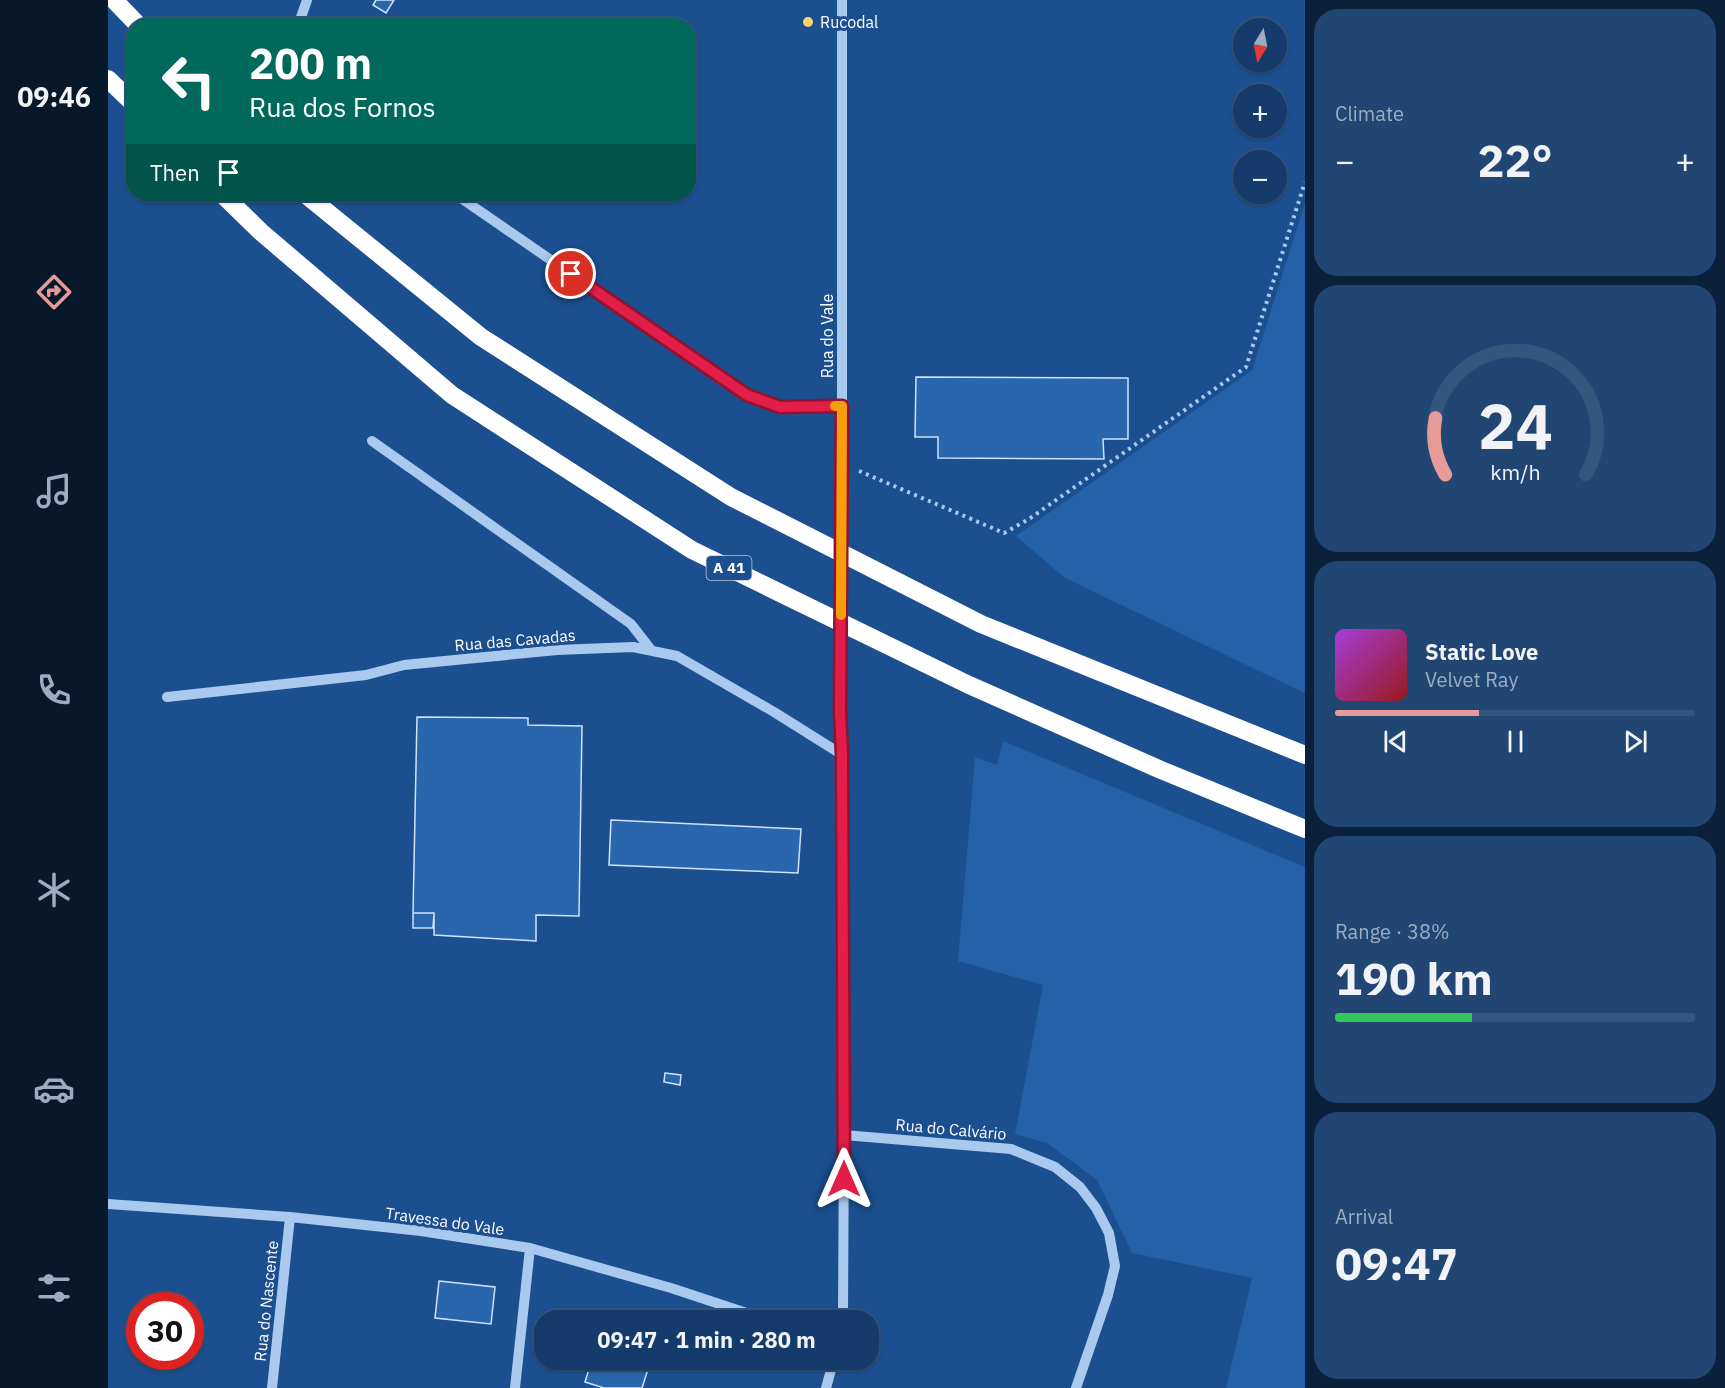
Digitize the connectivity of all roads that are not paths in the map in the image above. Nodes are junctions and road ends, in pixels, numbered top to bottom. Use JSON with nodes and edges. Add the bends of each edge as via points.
{"nodes":[{"id":1,"x":114,"y":0,"type":"edge"},
{"id":2,"x":307,"y":0,"type":"edge"},
{"id":3,"x":842,"y":0,"type":"edge"},
{"id":4,"x":131,"y":18,"type":"edge"},
{"id":5,"x":301,"y":18,"type":"edge"},
{"id":6,"x":108,"y":79,"type":"edge"},
{"id":7,"x":126,"y":97,"type":"edge"},
{"id":8,"x":229,"y":201,"type":"edge"},
{"id":9,"x":314,"y":201,"type":"edge"},
{"id":10,"x":464,"y":201,"type":"edge"},
{"id":11,"x":842,"y":406,"type":"junction"},
{"id":12,"x":372,"y":441,"type":"dead end"},
{"id":13,"x":652,"y":651,"type":"junction"},
{"id":14,"x":167,"y":697,"type":"dead end"},
{"id":15,"x":842,"y":754,"type":"junction"},
{"id":16,"x":1305,"y":755,"type":"edge"},
{"id":17,"x":1305,"y":829,"type":"edge"},
{"id":18,"x":844,"y":1135,"type":"junction"},
{"id":19,"x":108,"y":1204,"type":"edge"},
{"id":20,"x":290,"y":1216,"type":"junction"},
{"id":21,"x":530,"y":1248,"type":"junction"},
{"id":22,"x":738,"y":1310,"type":"edge"},
{"id":23,"x":843,"y":1310,"type":"edge"},
{"id":24,"x":831,"y":1370,"type":"edge"},
{"id":25,"x":272,"y":1388,"type":"edge"},
{"id":26,"x":515,"y":1388,"type":"edge"},
{"id":27,"x":826,"y":1388,"type":"edge"},
{"id":28,"x":1076,"y":1388,"type":"edge"}],
"edges":[{"from":1,"to":4,"type":"highway"},
{"from":2,"to":5,"type":"street"},
{"from":3,"to":11,"type":"street","name":"Rua do Vale"},
{"from":6,"to":7,"type":"highway"},
{"from":8,"to":17,"type":"highway","number":"A 41","via":[[452,395],[692,550],[969,685]]},
{"from":9,"to":16,"type":"highway","via":[[481,337],[731,497],[981,624]]},
{"from":10,"to":11,"type":"street","via":[[747,395],[780,407]]},
{"from":11,"to":15,"type":"street","name":"Rua do Vale","bridge":true},
{"from":12,"to":13,"type":"street","via":[[631,624]]},
{"from":13,"to":14,"type":"street","name":"Rua das Cavadas","via":[[633,646],[557,650],[404,665],[366,675]]},
{"from":13,"to":15,"type":"street","name":"Rua das Cavadas","via":[[677,657]]},
{"from":15,"to":18,"type":"street","name":"Rua do Vale"},
{"from":18,"to":23,"type":"street","name":"Rua do Vale"},
{"from":18,"to":28,"type":"street","name":"Rua do Calvário","via":[[1011,1149],[1055,1167],[1080,1187],[1109,1233],[1115,1266]]},
{"from":19,"to":20,"type":"street","name":"Travessa do Vale"},
{"from":20,"to":21,"type":"street","name":"Travessa do Vale"},
{"from":20,"to":25,"type":"street","name":"Rua do Nascente"},
{"from":21,"to":22,"type":"street","name":"Travessa do Vale"},
{"from":21,"to":26,"type":"street"},
{"from":24,"to":27,"type":"street"}]}
